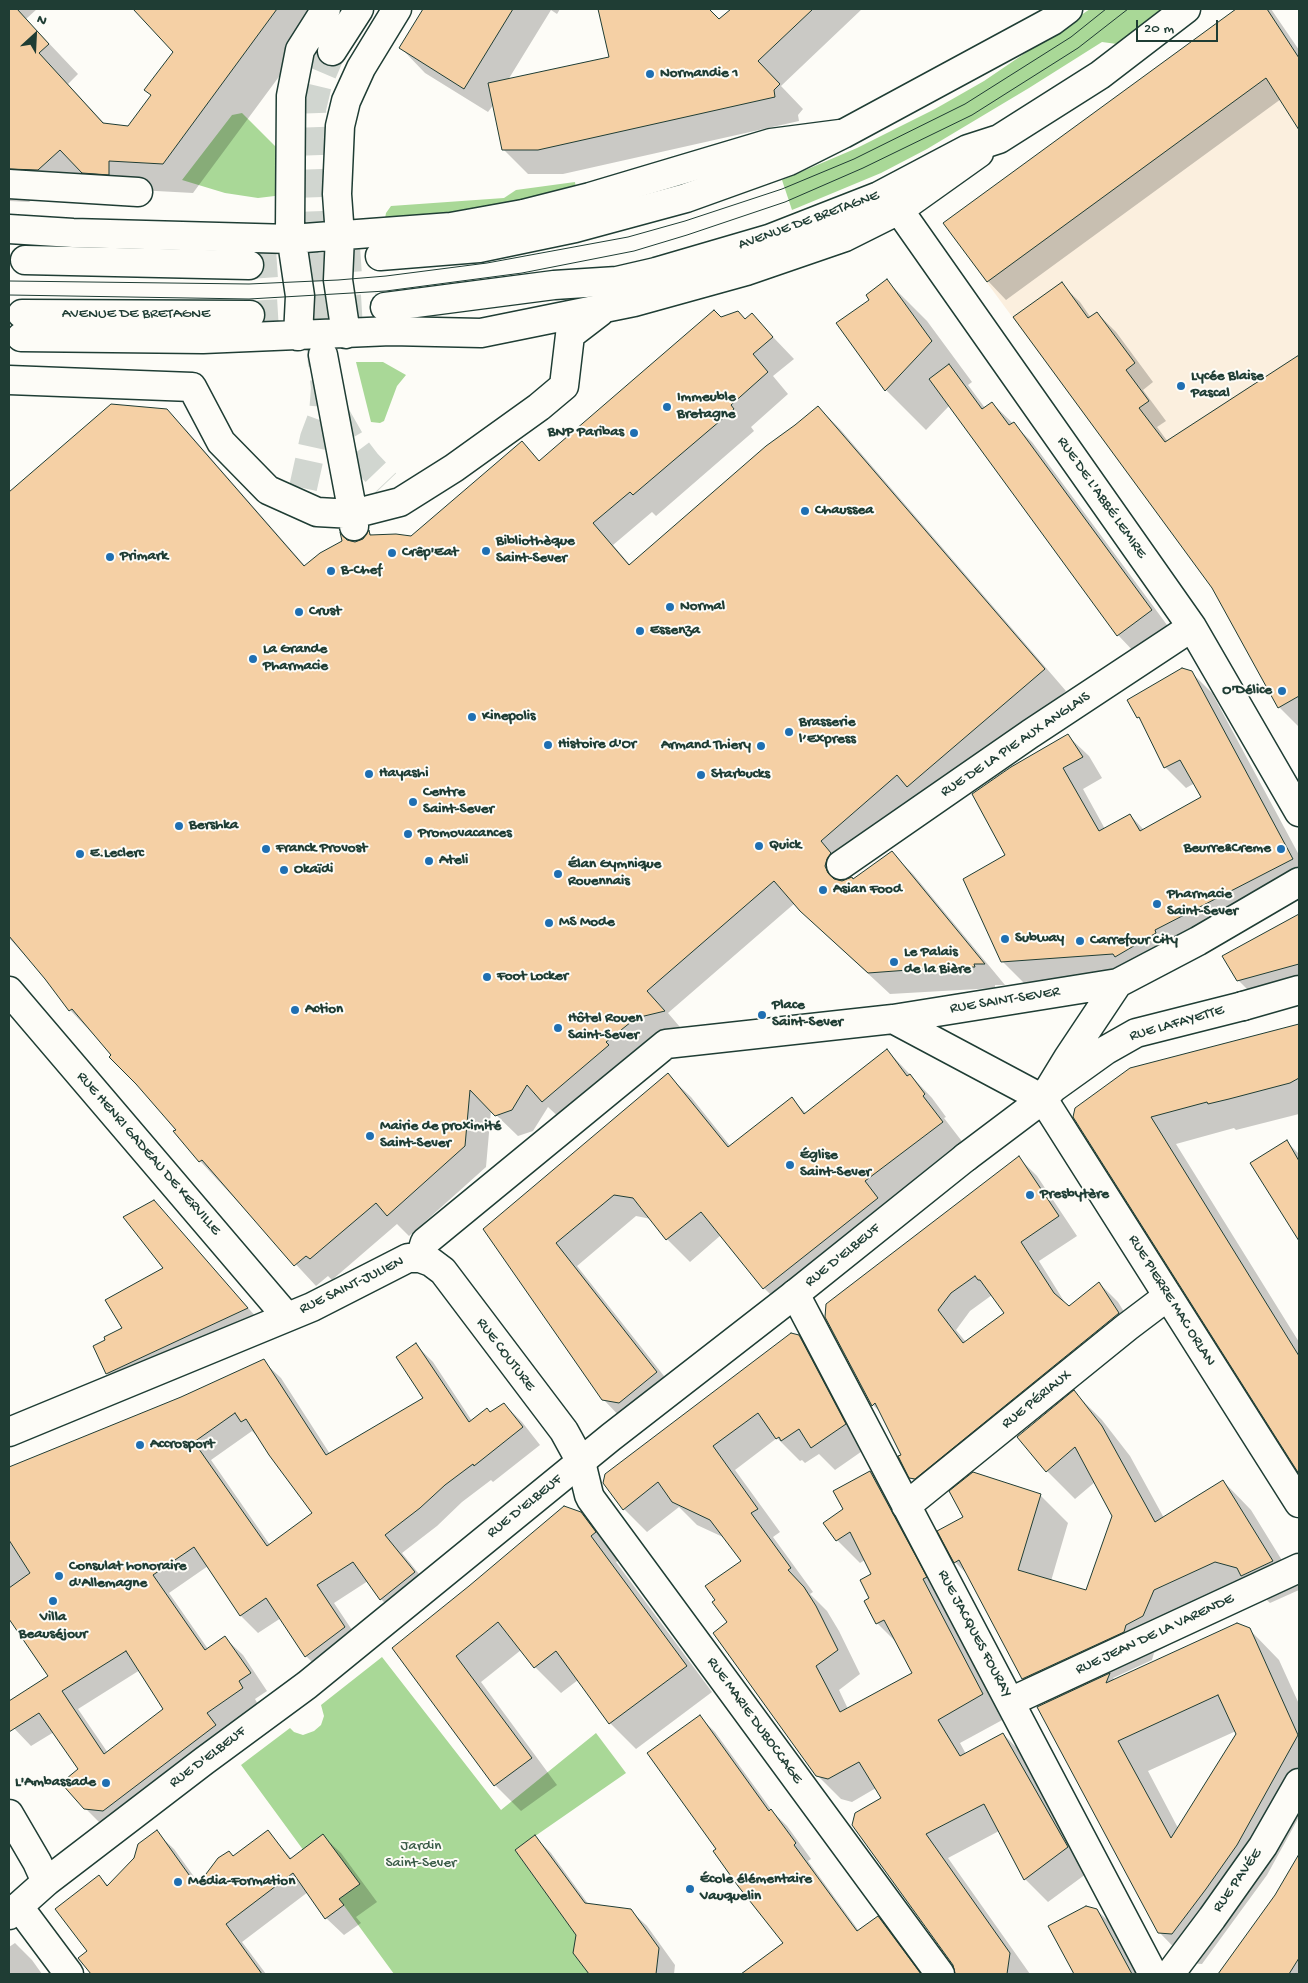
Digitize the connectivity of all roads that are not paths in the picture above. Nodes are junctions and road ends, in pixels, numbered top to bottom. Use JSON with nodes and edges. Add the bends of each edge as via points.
{"nodes":[{"id":1,"x":326,"y":9,"type":"edge"},
{"id":2,"x":359,"y":9,"type":"edge"},
{"id":3,"x":397,"y":9,"type":"edge"},
{"id":4,"x":1068,"y":9,"type":"edge"},
{"id":5,"x":1186,"y":9,"type":"edge"},
{"id":6,"x":332,"y":50,"type":"tunnel mouth"},
{"id":7,"x":843,"y":134,"type":"junction"},
{"id":8,"x":999,"y":139,"type":"junction"},
{"id":9,"x":9,"y":184,"type":"edge"},
{"id":10,"x":138,"y":192,"type":"dead end"},
{"id":11,"x":899,"y":210,"type":"junction"},
{"id":12,"x":9,"y":229,"type":"edge"},
{"id":13,"x":340,"y":236,"type":"junction"},
{"id":14,"x":291,"y":239,"type":"junction"},
{"id":15,"x":380,"y":256,"type":"tunnel mouth"},
{"id":16,"x":25,"y":260,"type":"dead end"},
{"id":17,"x":249,"y":265,"type":"tunnel mouth"},
{"id":18,"x":385,"y":307,"type":"tunnel mouth"},
{"id":19,"x":603,"y":309,"type":"junction"},
{"id":20,"x":250,"y":315,"type":"tunnel mouth"},
{"id":21,"x":346,"y":334,"type":"junction"},
{"id":22,"x":298,"y":336,"type":"junction"},
{"id":23,"x":323,"y":355,"type":"dead end"},
{"id":24,"x":9,"y":380,"type":"edge"},
{"id":25,"x":354,"y":520,"type":"junction"},
{"id":26,"x":1192,"y":627,"type":"junction"},
{"id":27,"x":1294,"y":803,"type":"edge"},
{"id":28,"x":841,"y":865,"type":"dead end"},
{"id":29,"x":1299,"y":882,"type":"edge"},
{"id":30,"x":1118,"y":983,"type":"junction"},
{"id":31,"x":1299,"y":990,"type":"edge"},
{"id":32,"x":9,"y":991,"type":"edge"},
{"id":33,"x":893,"y":1019,"type":"junction"},
{"id":34,"x":1043,"y":1100,"type":"junction"},
{"id":35,"x":420,"y":1258,"type":"junction"},
{"id":36,"x":795,"y":1294,"type":"junction"},
{"id":37,"x":1168,"y":1296,"type":"junction"},
{"id":38,"x":287,"y":1317,"type":"junction"},
{"id":39,"x":9,"y":1432,"type":"edge"},
{"id":40,"x":581,"y":1462,"type":"junction"},
{"id":41,"x":1299,"y":1503,"type":"edge"},
{"id":42,"x":906,"y":1506,"type":"junction"},
{"id":43,"x":1299,"y":1568,"type":"edge"},
{"id":44,"x":1010,"y":1702,"type":"junction"},
{"id":45,"x":1299,"y":1783,"type":"edge"},
{"id":46,"x":9,"y":1814,"type":"edge"},
{"id":47,"x":46,"y":1882,"type":"junction"},
{"id":48,"x":14,"y":1911,"type":"edge"},
{"id":49,"x":69,"y":1974,"type":"edge"},
{"id":50,"x":940,"y":1974,"type":"edge"},
{"id":51,"x":1153,"y":1974,"type":"edge"},
{"id":52,"x":1170,"y":1974,"type":"edge"}],
"edges":[{"from":1,"to":14,"type":"street","via":[[300,50],[291,96]]},
{"from":2,"to":6,"type":"street"},
{"from":3,"to":13,"type":"street","via":[[361,68],[346,101],[340,126],[337,194]]},
{"from":4,"to":7,"type":"street","via":[[1052,21]]},
{"from":5,"to":8,"type":"street","name":"AVENUE DE BRETAGNE","via":[[1100,75]]},
{"from":7,"to":13,"type":"street","via":[[771,143],[522,214],[451,227]]},
{"from":7,"to":15,"type":"street","via":[[789,161],[686,198],[575,228],[479,248]]},
{"from":8,"to":11,"type":"street"},
{"from":8,"to":18,"type":"street","name":"AVENUE DE BRETAGNE","via":[[968,149],[880,196],[778,236],[656,272],[617,281],[554,284]]},
{"from":9,"to":10,"type":"street"},
{"from":11,"to":19,"type":"street","via":[[845,237],[755,268]]},
{"from":11,"to":26,"type":"street","name":"RUE DE L'ABBÉ LEMIRE"},
{"from":12,"to":14,"type":"street","via":[[73,234]]},
{"from":13,"to":14,"type":"street"},
{"from":13,"to":21,"type":"street","via":[[338,280]]},
{"from":14,"to":22,"type":"street","via":[[300,296]]},
{"from":16,"to":17,"type":"street"},
{"from":19,"to":21,"type":"street","via":[[481,333],[391,331]]},
{"from":19,"to":25,"type":"street","via":[[570,335],[564,386],[454,468],[400,502]]},
{"from":20,"to":22,"type":"street","name":"AVENUE DE BRETAGNE","via":[[21,325],[203,339]]},
{"from":21,"to":22,"type":"street"},
{"from":23,"to":25,"type":"street"},
{"from":24,"to":25,"type":"street","via":[[192,387],[221,442],[268,490],[317,512]]},
{"from":26,"to":27,"type":"street","name":"RUE DE L'ABBÉ LEMIRE"},
{"from":26,"to":28,"type":"street","name":"RUE DE LA PIE AUX ANGLAIS"},
{"from":29,"to":30,"type":"street","name":"RUE SAINT-SEVER"},
{"from":30,"to":33,"type":"street","name":"RUE SAINT-SEVER"},
{"from":30,"to":34,"type":"street","name":"RUE SAINT-SEVER"},
{"from":31,"to":34,"type":"street","name":"RUE LAFAYETTE","via":[[1136,1033],[1053,1088]]},
{"from":32,"to":38,"type":"street","name":"RUE HENRI GADEAU DE KERVILLE"},
{"from":33,"to":34,"type":"street"},
{"from":33,"to":35,"type":"street","name":"RUE SAINT-JULIEN","via":[[666,1044],[425,1242]]},
{"from":34,"to":36,"type":"street","name":"RUE D'ELBEUF","via":[[966,1157]]},
{"from":34,"to":37,"type":"street","name":"RUE PIERRE MAC ORLAN"},
{"from":35,"to":38,"type":"street","name":"RUE SAINT-JULIEN","via":[[408,1258]]},
{"from":35,"to":40,"type":"street","name":"RUE COUTURE","via":[[443,1271],[564,1431]]},
{"from":36,"to":40,"type":"street","name":"RUE D'ELBEUF"},
{"from":36,"to":42,"type":"street","name":"RUE JACQUES FOURAY"},
{"from":37,"to":41,"type":"street","name":"RUE PIERRE MAC ORLAN"},
{"from":37,"to":42,"type":"street","name":"RUE PÉRIAUX"},
{"from":38,"to":39,"type":"street","name":"RUE SAINT-JULIEN"},
{"from":40,"to":47,"type":"street","name":"RUE D'ELBEUF","via":[[307,1685]]},
{"from":40,"to":50,"type":"street","name":"RUE MARIE DUBOCCAGE","via":[[588,1495]]},
{"from":42,"to":44,"type":"street","name":"RUE JACQUES FOURAY"},
{"from":43,"to":44,"type":"street","name":"RUE JEAN DE LA VARENDE"},
{"from":44,"to":51,"type":"street","name":"RUE JACQUES FOURAY"},
{"from":45,"to":52,"type":"street","name":"RUE PAVÉE","via":[[1263,1846]]},
{"from":46,"to":47,"type":"street"},
{"from":47,"to":48,"type":"street","name":"RUE D'ELBEUF"},
{"from":48,"to":49,"type":"street"}]}
